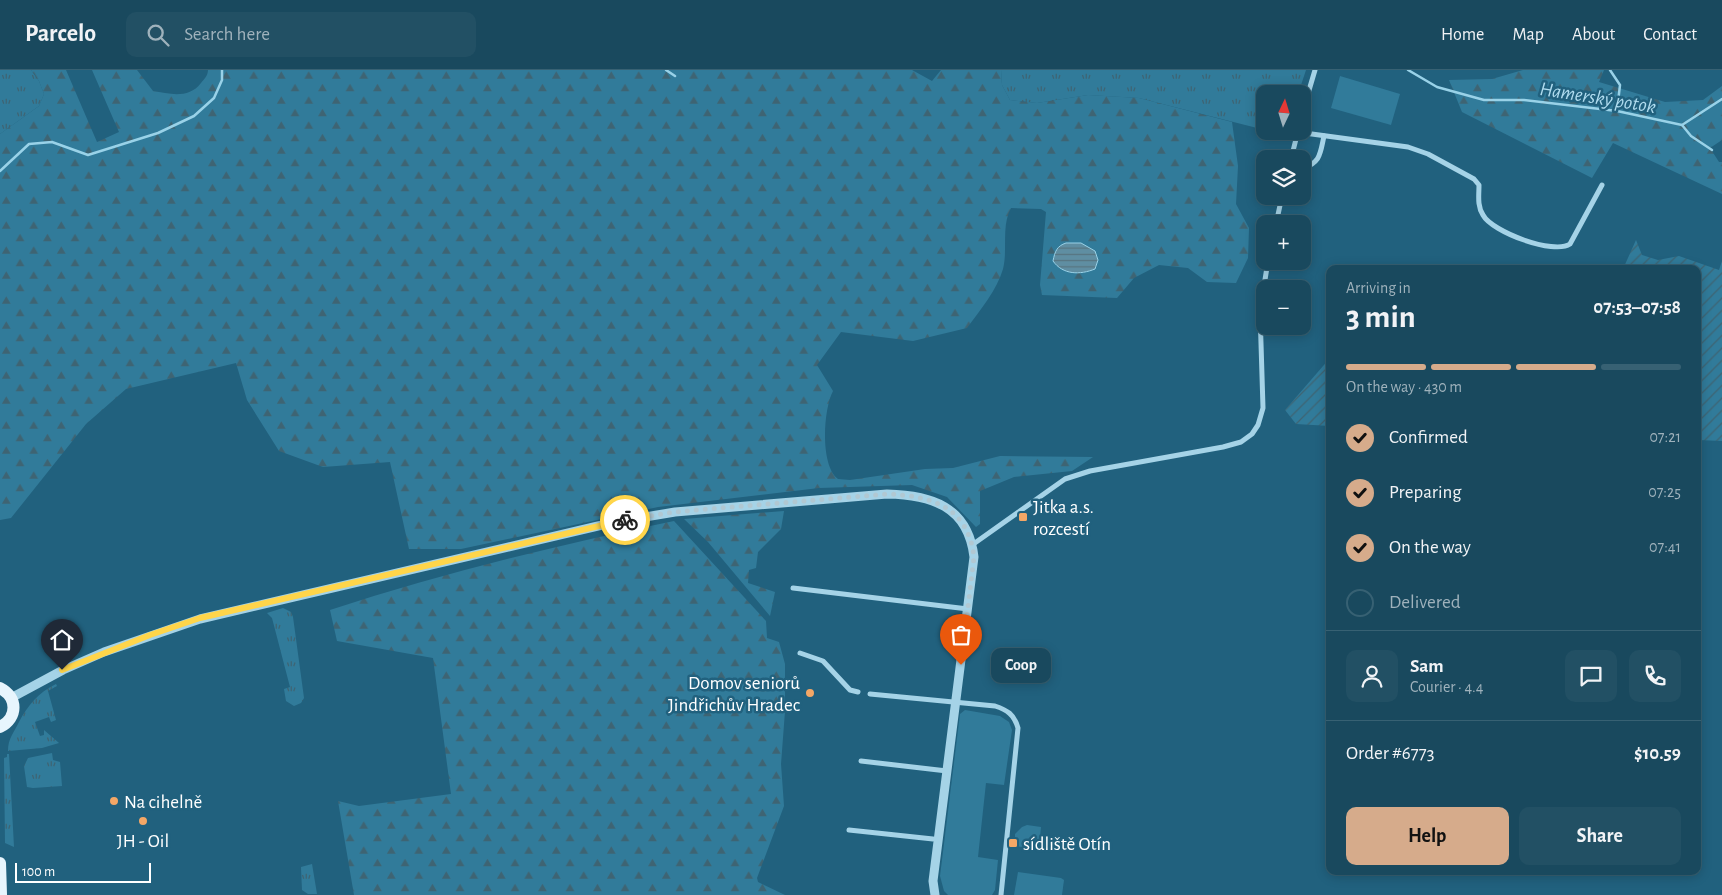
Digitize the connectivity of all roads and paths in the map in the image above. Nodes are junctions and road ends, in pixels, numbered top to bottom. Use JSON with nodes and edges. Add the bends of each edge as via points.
{"nodes":[{"id":1,"x":1315,"y":70,"type":"edge"},
{"id":2,"x":1311,"y":85,"type":"edge"},
{"id":3,"x":1311,"y":134,"type":"edge"},
{"id":4,"x":1324,"y":136,"type":"junction"},
{"id":5,"x":1311,"y":165,"type":"edge"},
{"id":6,"x":1602,"y":185,"type":"dead end"},
{"id":7,"x":1267,"y":270,"type":"edge"},
{"id":8,"x":972,"y":545,"type":"junction"},
{"id":9,"x":793,"y":588,"type":"dead end"},
{"id":10,"x":968,"y":609,"type":"junction"},
{"id":11,"x":800,"y":653,"type":"dead end"},
{"id":12,"x":0,"y":688,"type":"edge"},
{"id":13,"x":858,"y":692,"type":"dead end"},
{"id":14,"x":870,"y":694,"type":"dead end"},
{"id":15,"x":12,"y":698,"type":"junction"},
{"id":16,"x":956,"y":703,"type":"junction"},
{"id":17,"x":0,"y":727,"type":"edge"},
{"id":18,"x":861,"y":761,"type":"dead end"},
{"id":19,"x":947,"y":771,"type":"junction"},
{"id":20,"x":849,"y":830,"type":"dead end"},
{"id":21,"x":933,"y":839,"type":"dead end"},
{"id":22,"x":0,"y":863,"type":"edge"},
{"id":23,"x":2,"y":895,"type":"edge"},
{"id":24,"x":936,"y":895,"type":"edge"},
{"id":25,"x":1001,"y":895,"type":"edge"}],
"edges":[{"from":1,"to":2,"type":"street"},
{"from":3,"to":4,"type":"street"},
{"from":4,"to":5,"type":"street","via":[[1319,157]]},
{"from":4,"to":6,"type":"street","via":[[1408,147],[1428,154],[1479,185],[1482,215],[1489,224],[1550,247],[1561,248],[1570,244]]},
{"from":7,"to":8,"type":"street","via":[[1260,311],[1264,408],[1252,434],[1241,442],[1223,447],[1117,465],[1065,479]]},
{"from":8,"to":10,"type":"street","via":[[974,557]]},
{"from":8,"to":15,"type":"street","via":[[966,529],[951,511],[916,495],[887,494],[674,512],[615,522],[200,618],[104,652],[62,670]]},
{"from":9,"to":10,"type":"street"},
{"from":10,"to":16,"type":"street"},
{"from":11,"to":13,"type":"street","via":[[823,661],[850,690]]},
{"from":12,"to":15,"type":"main road"},
{"from":14,"to":16,"type":"street"},
{"from":15,"to":17,"type":"main road","via":[[12,715]]},
{"from":16,"to":19,"type":"street"},
{"from":16,"to":25,"type":"street","via":[[995,706],[1005,710],[1016,720],[1018,728]]},
{"from":18,"to":19,"type":"street"},
{"from":19,"to":24,"type":"street","via":[[934,881]]},
{"from":20,"to":21,"type":"street"},
{"from":22,"to":23,"type":"main road"}]}
